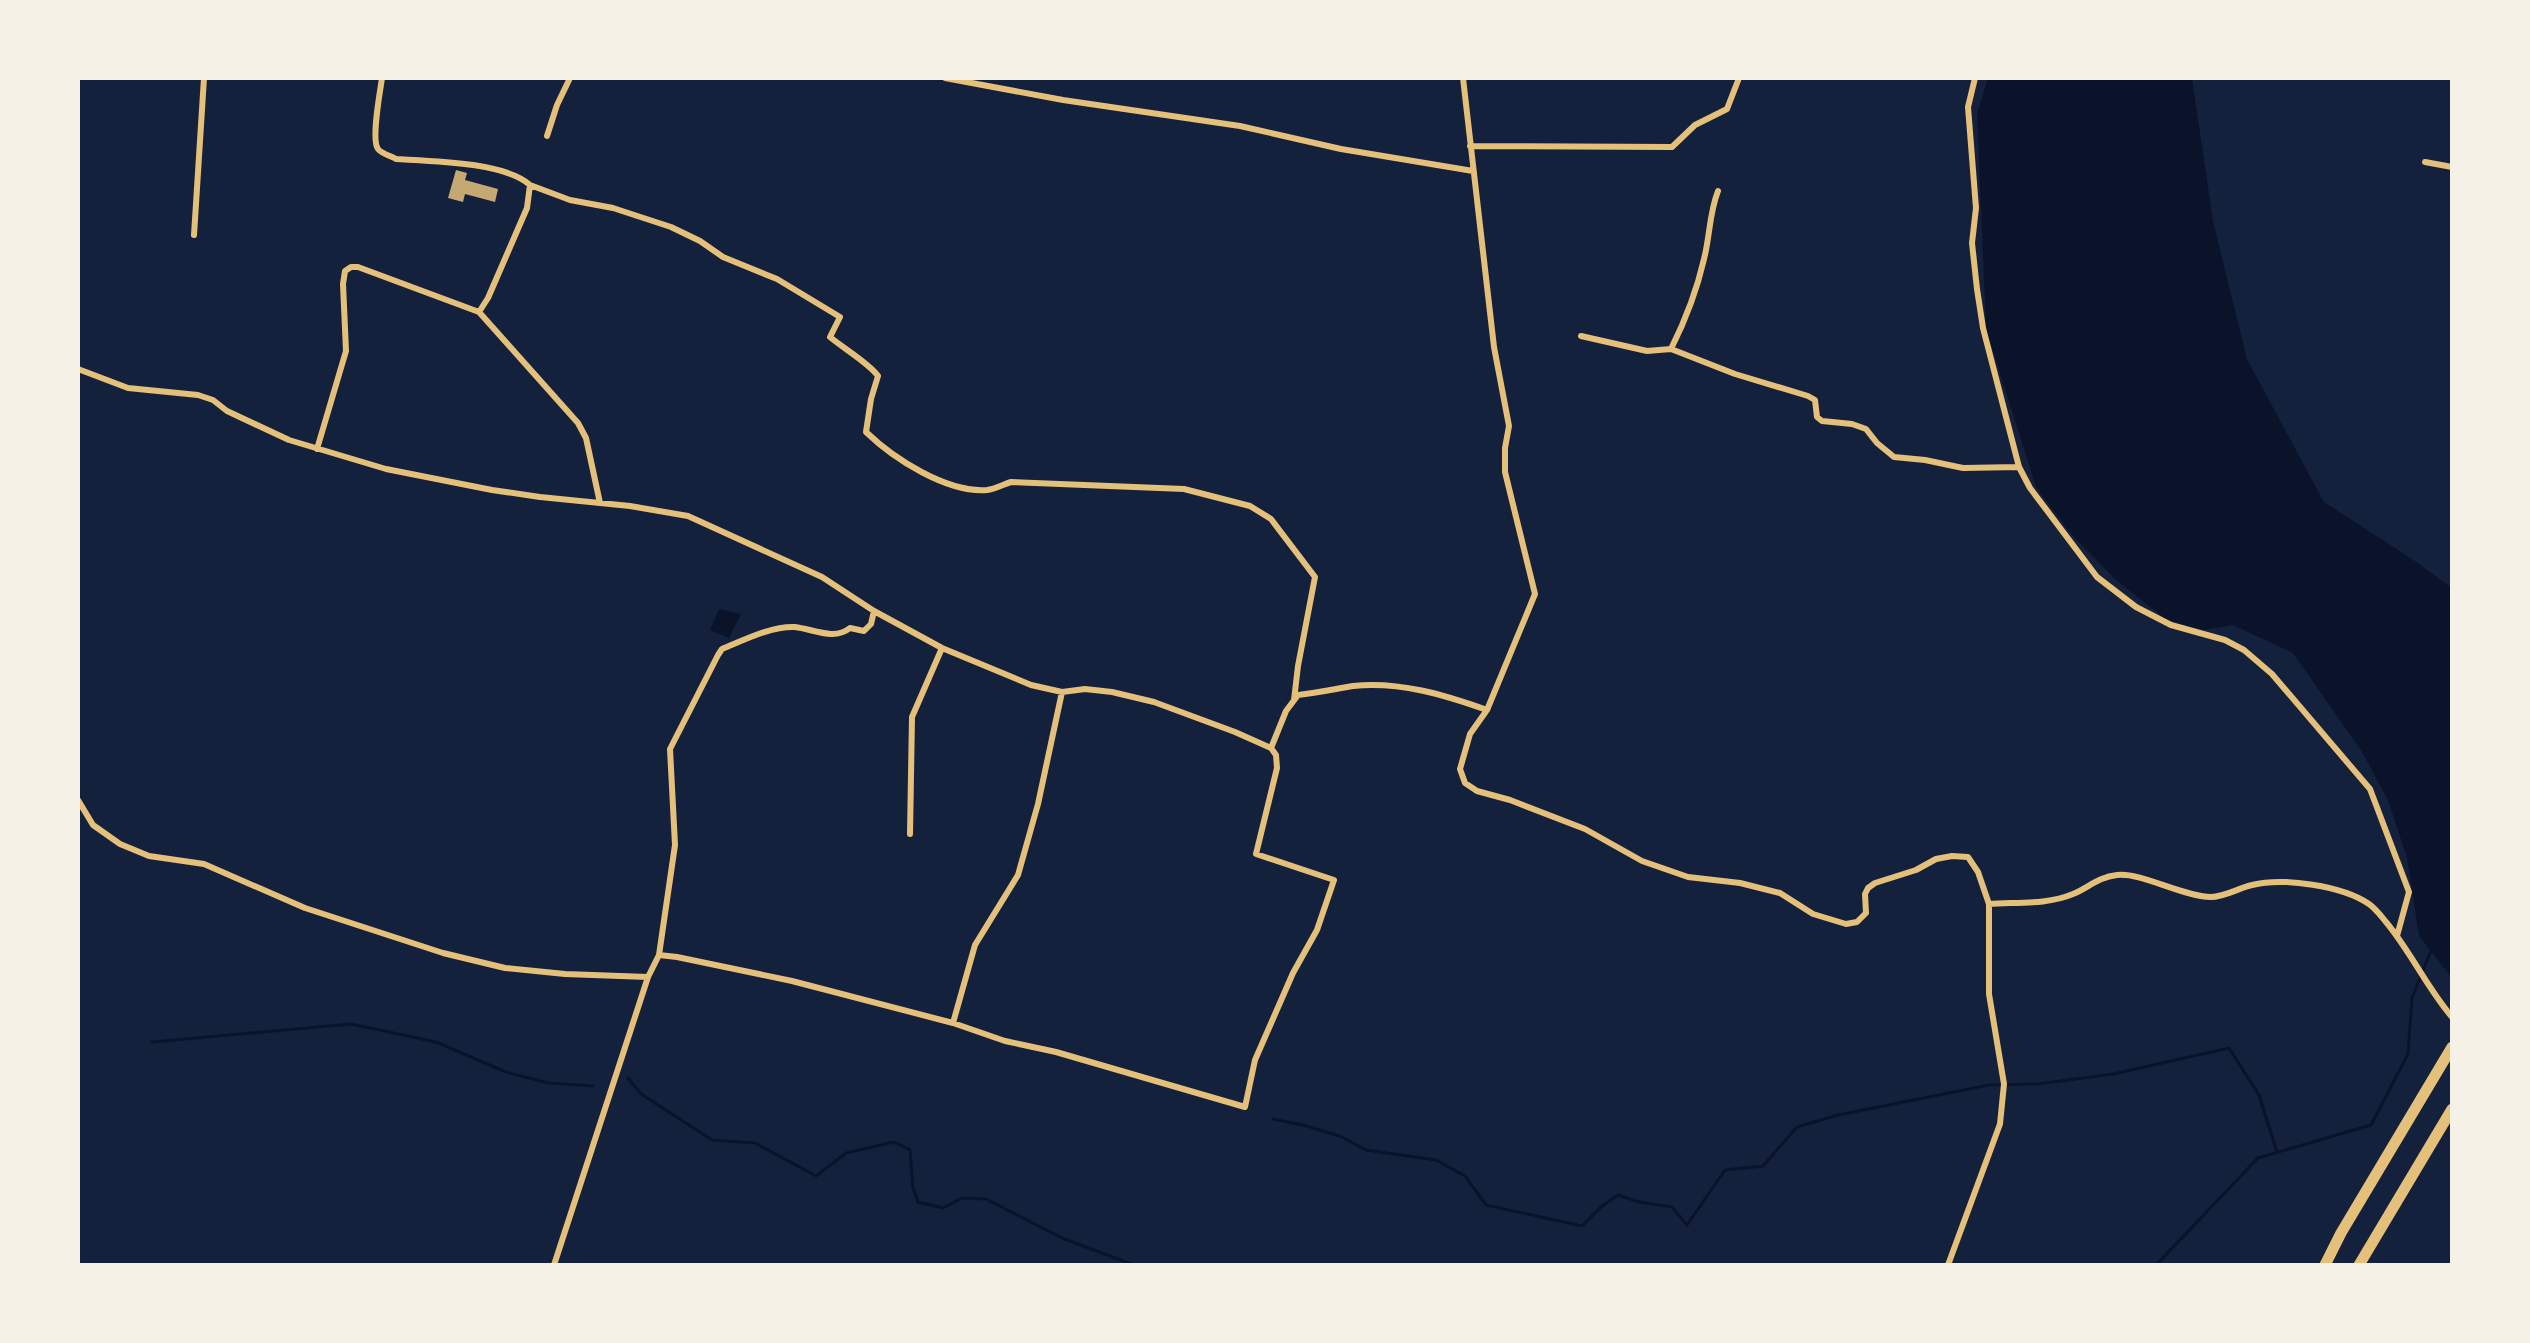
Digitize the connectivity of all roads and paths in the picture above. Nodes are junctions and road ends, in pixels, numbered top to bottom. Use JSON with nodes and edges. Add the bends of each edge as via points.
{"nodes":[{"id":1,"x":204,"y":78,"type":"edge"},
{"id":2,"x":382,"y":78,"type":"edge"},
{"id":3,"x":570,"y":78,"type":"edge"},
{"id":4,"x":945,"y":78,"type":"edge"},
{"id":5,"x":1463,"y":78,"type":"edge"},
{"id":6,"x":1739,"y":78,"type":"edge"},
{"id":7,"x":1975,"y":78,"type":"edge"},
{"id":8,"x":547,"y":136,"type":"dead end"},
{"id":9,"x":1470,"y":146,"type":"junction"},
{"id":10,"x":2425,"y":162,"type":"dead end"},
{"id":11,"x":2452,"y":167,"type":"edge"},
{"id":12,"x":1473,"y":171,"type":"junction"},
{"id":13,"x":530,"y":185,"type":"junction"},
{"id":14,"x":1718,"y":191,"type":"dead end"},
{"id":15,"x":194,"y":235,"type":"dead end"},
{"id":16,"x":479,"y":312,"type":"junction"},
{"id":17,"x":1581,"y":336,"type":"dead end"},
{"id":18,"x":1671,"y":349,"type":"junction"},
{"id":19,"x":78,"y":369,"type":"edge"},
{"id":20,"x":317,"y":449,"type":"junction"},
{"id":21,"x":2019,"y":467,"type":"junction"},
{"id":22,"x":600,"y":503,"type":"junction"},
{"id":23,"x":874,"y":611,"type":"junction"},
{"id":24,"x":942,"y":648,"type":"junction"},
{"id":25,"x":1062,"y":692,"type":"junction"},
{"id":26,"x":1294,"y":700,"type":"junction"},
{"id":27,"x":1487,"y":710,"type":"junction"},
{"id":28,"x":1271,"y":748,"type":"junction"},
{"id":29,"x":78,"y":800,"type":"edge"},
{"id":30,"x":910,"y":834,"type":"dead end"},
{"id":31,"x":1989,"y":904,"type":"junction"},
{"id":32,"x":2397,"y":936,"type":"junction"},
{"id":33,"x":659,"y":955,"type":"junction"},
{"id":34,"x":648,"y":977,"type":"junction"},
{"id":35,"x":2452,"y":1017,"type":"edge"},
{"id":36,"x":953,"y":1023,"type":"junction"},
{"id":37,"x":2452,"y":1047,"type":"edge"},
{"id":38,"x":2452,"y":1109,"type":"edge"},
{"id":39,"x":554,"y":1265,"type":"edge"},
{"id":40,"x":1948,"y":1265,"type":"edge"},
{"id":41,"x":2325,"y":1265,"type":"edge"},
{"id":42,"x":2359,"y":1265,"type":"edge"}],
"edges":[{"from":1,"to":15,"type":"street"},
{"from":2,"to":13,"type":"street","via":[[378,149],[396,159],[468,164]]},
{"from":3,"to":8,"type":"street"},
{"from":4,"to":12,"type":"street"},
{"from":5,"to":9,"type":"street"},
{"from":6,"to":9,"type":"street","via":[[1727,109],[1695,125],[1672,147]]},
{"from":7,"to":21,"type":"street","via":[[1968,107],[1977,289]]},
{"from":9,"to":12,"type":"street"},
{"from":10,"to":11,"type":"street"},
{"from":12,"to":27,"type":"street","via":[[1509,426],[1505,472],[1535,594]]},
{"from":13,"to":16,"type":"street","via":[[527,208]]},
{"from":13,"to":26,"type":"street","via":[[671,227],[840,317],[830,337],[878,376],[866,432],[886,451],[936,478],[988,490],[1011,482],[1184,489],[1250,506],[1271,519],[1315,577]]},
{"from":14,"to":18,"type":"street","via":[[1704,263]]},
{"from":16,"to":20,"type":"street","via":[[358,267],[345,271],[346,351]]},
{"from":16,"to":22,"type":"street","via":[[578,423]]},
{"from":17,"to":18,"type":"street","via":[[1647,351]]},
{"from":18,"to":21,"type":"street","via":[[1808,396],[1815,400],[1822,421],[1866,429],[1894,457],[1963,468]]},
{"from":19,"to":20,"type":"street","via":[[128,388],[213,400],[260,428]]},
{"from":20,"to":22,"type":"street","via":[[454,483]]},
{"from":21,"to":32,"type":"street","via":[[2097,577],[2171,625],[2244,650],[2272,674],[2370,789],[2409,892]]},
{"from":22,"to":23,"type":"street","via":[[688,516],[822,577]]},
{"from":23,"to":24,"type":"street"},
{"from":23,"to":33,"type":"street","via":[[864,631],[774,629],[718,655],[670,749],[675,845]]},
{"from":24,"to":25,"type":"street","via":[[1031,685]]},
{"from":24,"to":30,"type":"street","via":[[912,717]]},
{"from":25,"to":28,"type":"street","via":[[1085,689],[1154,702]]},
{"from":25,"to":36,"type":"street","via":[[1018,875],[975,945]]},
{"from":26,"to":27,"type":"street","via":[[1355,686],[1386,687],[1448,696]]},
{"from":26,"to":28,"type":"street"},
{"from":27,"to":31,"type":"street","via":[[1470,734],[1460,769],[1465,783],[1585,829],[1642,861],[1688,877],[1780,893],[1813,914],[1846,924],[1866,913],[1865,894],[1875,883],[1958,855],[1974,863]]},
{"from":28,"to":36,"type":"street","via":[[1277,768],[1256,854],[1334,880],[1317,930],[1255,1060],[1245,1107]]},
{"from":29,"to":34,"type":"street","via":[[93,825],[120,844],[149,856],[204,864],[305,908],[443,953],[505,968]]},
{"from":31,"to":32,"type":"street","via":[[2045,901],[2114,875],[2129,874],[2215,897],[2278,882],[2356,896],[2372,906]]},
{"from":31,"to":40,"type":"street","via":[[1989,994],[2004,1084],[2000,1124]]},
{"from":32,"to":35,"type":"street"},
{"from":33,"to":34,"type":"street"},
{"from":33,"to":36,"type":"street","via":[[792,981]]},
{"from":34,"to":39,"type":"street"},
{"from":37,"to":41,"type":"highway"},
{"from":38,"to":42,"type":"highway"}]}
